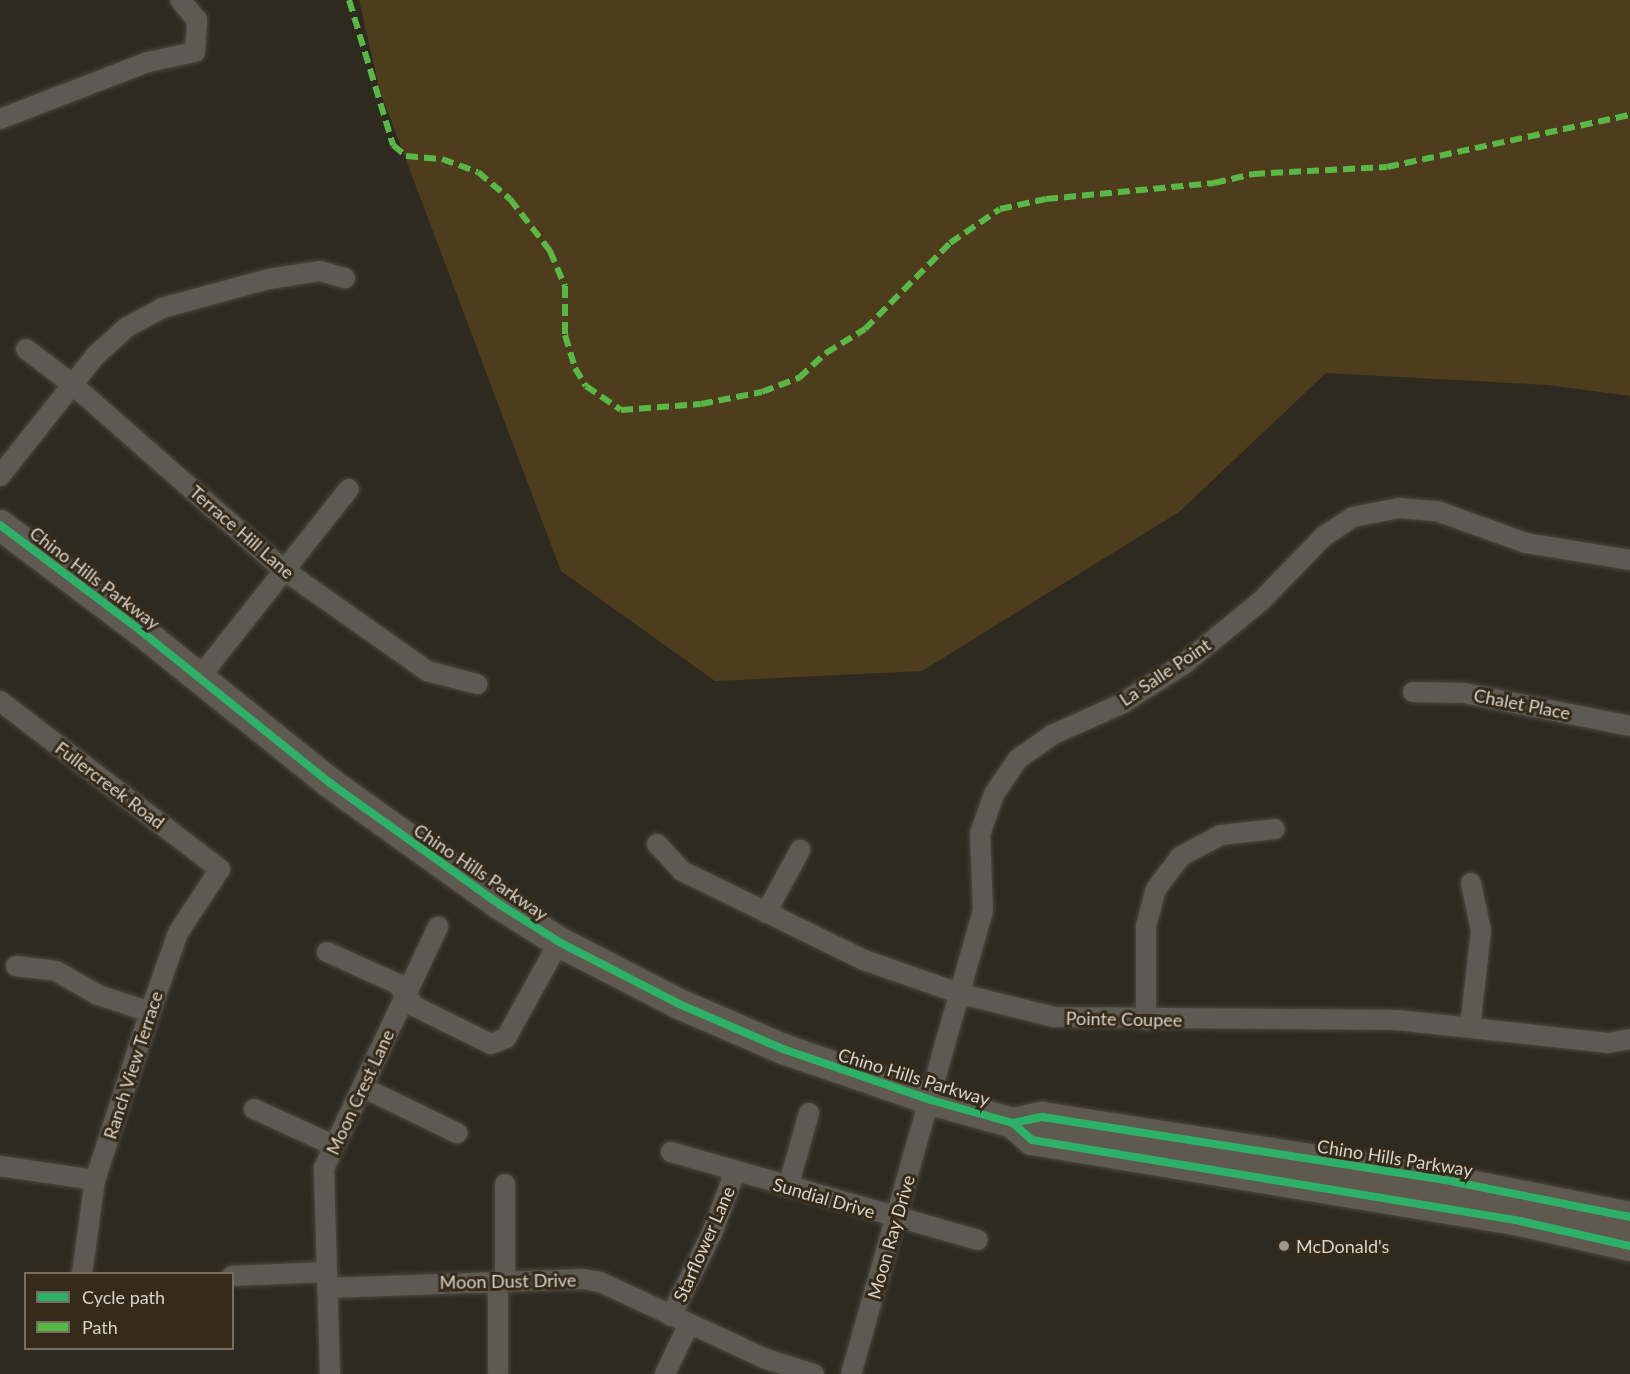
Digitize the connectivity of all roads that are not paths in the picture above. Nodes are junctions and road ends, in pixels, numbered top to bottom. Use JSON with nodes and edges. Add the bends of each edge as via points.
{"nodes":[{"id":1,"x":180,"y":0,"type":"edge"},
{"id":2,"x":0,"y":119,"type":"edge"},
{"id":3,"x":345,"y":278,"type":"dead end"},
{"id":4,"x":26,"y":349,"type":"dead end"},
{"id":5,"x":72,"y":384,"type":"junction"},
{"id":6,"x":0,"y":476,"type":"edge"},
{"id":7,"x":349,"y":489,"type":"dead end"},
{"id":8,"x":0,"y":525,"type":"edge"},
{"id":9,"x":1630,"y":560,"type":"edge"},
{"id":10,"x":284,"y":570,"type":"junction"},
{"id":11,"x":199,"y":678,"type":"junction"},
{"id":12,"x":477,"y":684,"type":"dead end"},
{"id":13,"x":1413,"y":692,"type":"dead end"},
{"id":14,"x":0,"y":701,"type":"edge"},
{"id":15,"x":1630,"y":726,"type":"edge"},
{"id":16,"x":1275,"y":829,"type":"dead end"},
{"id":17,"x":657,"y":844,"type":"dead end"},
{"id":18,"x":800,"y":850,"type":"dead end"},
{"id":19,"x":220,"y":869,"type":"joint"},
{"id":20,"x":1471,"y":883,"type":"dead end"},
{"id":21,"x":766,"y":913,"type":"junction"},
{"id":22,"x":438,"y":927,"type":"dead end"},
{"id":23,"x":559,"y":942,"type":"junction"},
{"id":24,"x":327,"y":952,"type":"dead end"},
{"id":25,"x":16,"y":966,"type":"dead end"},
{"id":26,"x":961,"y":994,"type":"junction"},
{"id":27,"x":405,"y":996,"type":"junction"},
{"id":28,"x":150,"y":1012,"type":"junction"},
{"id":29,"x":1146,"y":1020,"type":"junction"},
{"id":30,"x":1470,"y":1027,"type":"junction"},
{"id":31,"x":1630,"y":1040,"type":"edge"},
{"id":32,"x":362,"y":1087,"type":"junction"},
{"id":33,"x":930,"y":1100,"type":"junction"},
{"id":34,"x":254,"y":1109,"type":"dead end"},
{"id":35,"x":809,"y":1113,"type":"dead end"},
{"id":36,"x":1013,"y":1123,"type":"junction"},
{"id":37,"x":457,"y":1133,"type":"dead end"},
{"id":38,"x":333,"y":1145,"type":"junction"},
{"id":39,"x":671,"y":1152,"type":"dead end"},
{"id":40,"x":0,"y":1166,"type":"edge"},
{"id":41,"x":735,"y":1172,"type":"junction"},
{"id":42,"x":95,"y":1180,"type":"junction"},
{"id":43,"x":505,"y":1184,"type":"dead end"},
{"id":44,"x":788,"y":1187,"type":"junction"},
{"id":45,"x":897,"y":1216,"type":"junction"},
{"id":46,"x":1630,"y":1217,"type":"edge"},
{"id":47,"x":978,"y":1240,"type":"dead end"},
{"id":48,"x":1630,"y":1246,"type":"edge"},
{"id":49,"x":82,"y":1272,"type":"edge"},
{"id":50,"x":234,"y":1276,"type":"edge"},
{"id":51,"x":327,"y":1280,"type":"junction"},
{"id":52,"x":502,"y":1282,"type":"junction"},
{"id":53,"x":680,"y":1320,"type":"junction"},
{"id":54,"x":498,"y":1372,"type":"dead end"},
{"id":55,"x":330,"y":1374,"type":"edge"},
{"id":56,"x":666,"y":1374,"type":"edge"},
{"id":57,"x":814,"y":1374,"type":"edge"},
{"id":58,"x":851,"y":1374,"type":"edge"}],
"edges":[{"from":1,"to":2,"type":"street","via":[[197,20],[195,52],[148,62]]},
{"from":3,"to":5,"type":"street","via":[[320,271],[269,279],[162,308],[127,327]]},
{"from":4,"to":5,"type":"street","name":"Terrace Hill Lane"},
{"from":5,"to":6,"type":"street"},
{"from":5,"to":10,"type":"street","name":"Terrace Hill Lane"},
{"from":7,"to":10,"type":"street"},
{"from":8,"to":11,"type":"main road","name":"Chino Hills Parkway"},
{"from":9,"to":26,"type":"street","name":"La Salle Point","via":[[1526,543],[1437,511],[1399,508],[1353,517],[1324,536],[1262,601],[1184,664],[1121,704],[1052,735],[1018,759],[994,794],[980,834],[983,911]]},
{"from":10,"to":11,"type":"street"},
{"from":10,"to":12,"type":"street","name":"Terrace Hill Lane","via":[[427,671]]},
{"from":11,"to":23,"type":"main road","name":"Chino Hills Parkway","via":[[384,824]]},
{"from":13,"to":15,"type":"street","name":"Chalet Place","via":[[1464,693]]},
{"from":14,"to":19,"type":"street","name":"Fullercreek Road"},
{"from":16,"to":29,"type":"street","via":[[1221,835],[1181,856],[1156,890],[1146,926]]},
{"from":17,"to":21,"type":"street","name":"Pointe Coupee","via":[[682,871]]},
{"from":18,"to":21,"type":"street"},
{"from":19,"to":28,"type":"street","name":"Ranch View Terrace","via":[[178,933]]},
{"from":20,"to":30,"type":"street","via":[[1481,931]]},
{"from":21,"to":26,"type":"street","name":"Pointe Coupee","via":[[864,960]]},
{"from":22,"to":27,"type":"street","name":"Moon Crest Lane"},
{"from":23,"to":27,"type":"street","via":[[500,1043],[491,1044],[424,1011]]},
{"from":23,"to":33,"type":"main road","name":"Chino Hills Parkway","via":[[679,1004],[783,1049]]},
{"from":24,"to":27,"type":"street","via":[[398,984]]},
{"from":25,"to":28,"type":"street","via":[[56,970],[98,995]]},
{"from":26,"to":29,"type":"street","name":"Pointe Coupee","via":[[1054,1017]]},
{"from":26,"to":33,"type":"street","name":"La Salle Point"},
{"from":27,"to":32,"type":"street","name":"Moon Crest Lane"},
{"from":28,"to":42,"type":"street","name":"Ranch View Terrace"},
{"from":29,"to":30,"type":"street","name":"Pointe Coupee","via":[[1397,1020]]},
{"from":30,"to":31,"type":"street","name":"Pointe Coupee","via":[[1608,1043]]},
{"from":32,"to":37,"type":"street"},
{"from":32,"to":38,"type":"street","name":"Moon Crest Lane"},
{"from":33,"to":36,"type":"main road","name":"Chino Hills Parkway"},
{"from":33,"to":45,"type":"street","name":"Moon Ray Drive"},
{"from":34,"to":38,"type":"street"},
{"from":35,"to":44,"type":"street"},
{"from":36,"to":46,"type":"main road","name":"Chino Hills Parkway","via":[[1042,1117],[1455,1182]]},
{"from":36,"to":48,"type":"main road","name":"Chino Hills Parkway","via":[[1032,1140],[1054,1145],[1520,1221]]},
{"from":38,"to":51,"type":"street","name":"Moon Crest Lane","via":[[322,1183]]},
{"from":39,"to":41,"type":"street","name":"Sundial Drive"},
{"from":40,"to":42,"type":"street"},
{"from":41,"to":44,"type":"street","name":"Sundial Drive"},
{"from":41,"to":53,"type":"street","name":"Starflower Lane"},
{"from":42,"to":49,"type":"street","name":"Ranch View Terrace"},
{"from":43,"to":52,"type":"street"},
{"from":44,"to":45,"type":"street","name":"Sundial Drive"},
{"from":45,"to":47,"type":"street","name":"Sundial Drive"},
{"from":45,"to":58,"type":"street","name":"Moon Ray Drive"},
{"from":50,"to":51,"type":"street","name":"Moon Dust Drive"},
{"from":51,"to":52,"type":"street","name":"Moon Dust Drive"},
{"from":51,"to":55,"type":"street","name":"Moon Crest Lane"},
{"from":52,"to":53,"type":"street","name":"Moon Dust Drive","via":[[600,1282]]},
{"from":52,"to":54,"type":"street"},
{"from":53,"to":56,"type":"street","name":"Starflower Lane"},
{"from":53,"to":57,"type":"street","name":"Moon Dust Drive","via":[[766,1359]]}]}
